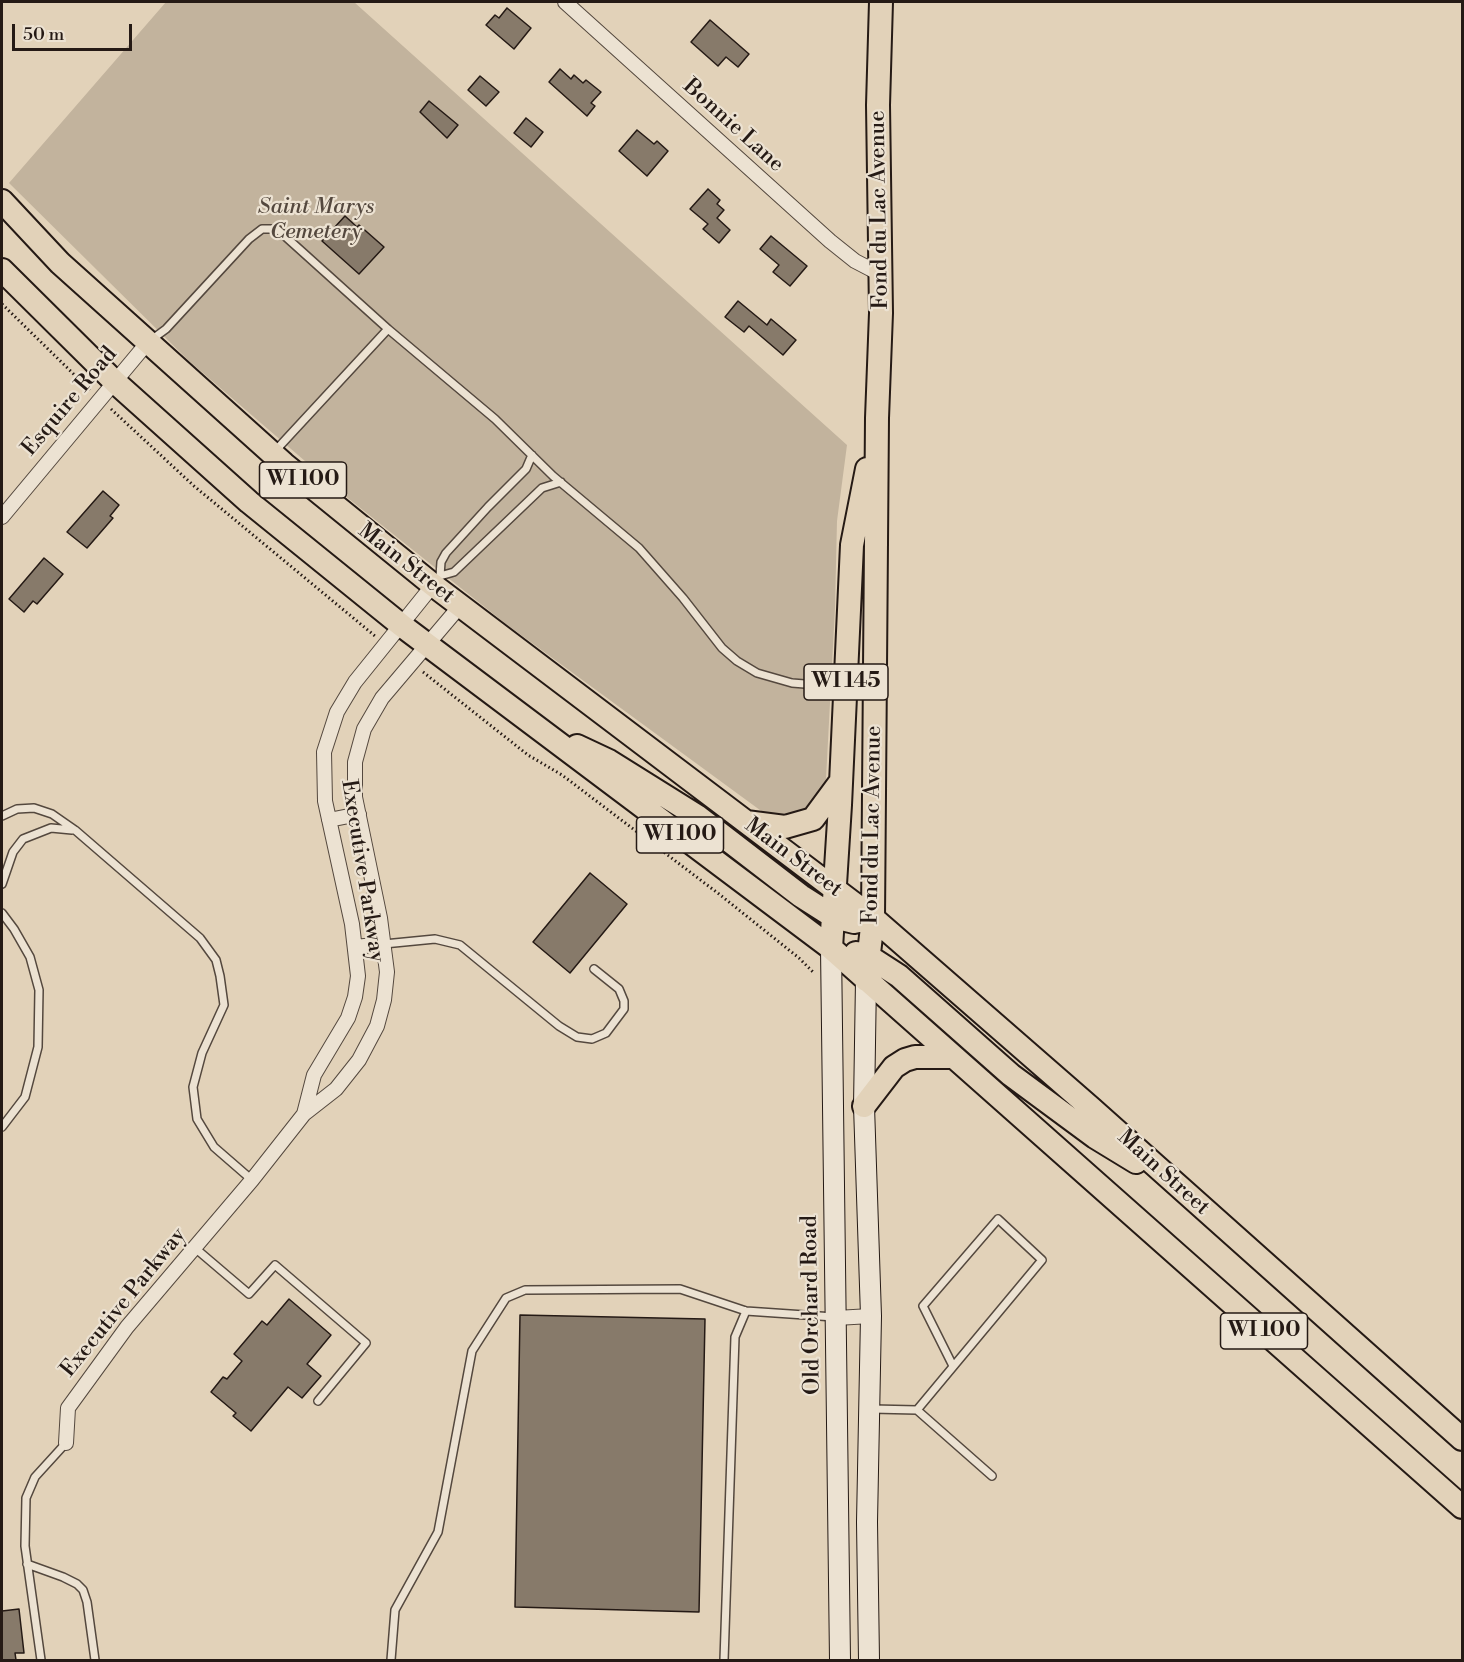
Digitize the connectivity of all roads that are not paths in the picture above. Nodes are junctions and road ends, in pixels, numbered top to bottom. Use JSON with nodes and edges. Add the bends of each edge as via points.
{"nodes":[{"id":1,"x":565,"y":2,"type":"edge"},
{"id":2,"x":881,"y":2,"type":"edge"},
{"id":3,"x":2,"y":201,"type":"edge"},
{"id":4,"x":2,"y":270,"type":"edge"},
{"id":5,"x":880,"y":274,"type":"junction"},
{"id":6,"x":388,"y":329,"type":"junction"},
{"id":7,"x":148,"y":342,"type":"junction"},
{"id":8,"x":115,"y":382,"type":"junction"},
{"id":9,"x":877,"y":418,"type":"junction"},
{"id":10,"x":272,"y":454,"type":"junction"},
{"id":11,"x":532,"y":455,"type":"junction"},
{"id":12,"x":561,"y":482,"type":"junction"},
{"id":13,"x":2,"y":517,"type":"edge"},
{"id":14,"x":437,"y":580,"type":"junction"},
{"id":15,"x":460,"y":606,"type":"junction"},
{"id":16,"x":401,"y":625,"type":"junction"},
{"id":17,"x":428,"y":644,"type":"junction"},
{"id":18,"x":845,"y":687,"type":"junction"},
{"id":19,"x":528,"y":722,"type":"junction"},
{"id":20,"x":841,"y":781,"type":"junction"},
{"id":21,"x":359,"y":814,"type":"junction"},
{"id":22,"x":2,"y":816,"type":"edge"},
{"id":23,"x":329,"y":820,"type":"junction"},
{"id":24,"x":746,"y":822,"type":"junction"},
{"id":25,"x":75,"y":830,"type":"junction"},
{"id":26,"x":2,"y":884,"type":"edge"},
{"id":27,"x":836,"y":890,"type":"junction"},
{"id":28,"x":2,"y":913,"type":"edge"},
{"id":29,"x":834,"y":917,"type":"junction"},
{"id":30,"x":873,"y":918,"type":"junction"},
{"id":31,"x":384,"y":944,"type":"junction"},
{"id":32,"x":355,"y":947,"type":"junction"},
{"id":33,"x":831,"y":948,"type":"junction"},
{"id":34,"x":868,"y":956,"type":"junction"},
{"id":35,"x":594,"y":969,"type":"dead end"},
{"id":36,"x":866,"y":980,"type":"junction"},
{"id":37,"x":953,"y":1057,"type":"junction"},
{"id":38,"x":864,"y":1106,"type":"junction"},
{"id":39,"x":304,"y":1114,"type":"junction"},
{"id":40,"x":2,"y":1127,"type":"edge"},
{"id":41,"x":252,"y":1180,"type":"junction"},
{"id":42,"x":1181,"y":1189,"type":"junction"},
{"id":43,"x":195,"y":1248,"type":"junction"},
{"id":44,"x":746,"y":1311,"type":"junction"},
{"id":45,"x":871,"y":1316,"type":"junction"},
{"id":46,"x":836,"y":1318,"type":"junction"},
{"id":47,"x":953,"y":1366,"type":"junction"},
{"id":48,"x":318,"y":1401,"type":"dead end"},
{"id":49,"x":869,"y":1409,"type":"junction"},
{"id":50,"x":917,"y":1410,"type":"junction"},
{"id":51,"x":1462,"y":1439,"type":"edge"},
{"id":52,"x":66,"y":1443,"type":"joint"},
{"id":53,"x":992,"y":1476,"type":"dead end"},
{"id":54,"x":1462,"y":1507,"type":"edge"},
{"id":55,"x":27,"y":1564,"type":"junction"},
{"id":56,"x":41,"y":1660,"type":"edge"},
{"id":57,"x":94,"y":1660,"type":"edge"},
{"id":58,"x":391,"y":1660,"type":"edge"},
{"id":59,"x":724,"y":1660,"type":"edge"},
{"id":60,"x":840,"y":1660,"type":"edge"},
{"id":61,"x":869,"y":1660,"type":"edge"}],
"edges":[{"from":1,"to":5,"type":"street","name":"Bonnie Lane","via":[[830,241]]},
{"from":2,"to":5,"type":"main road","name":"Fond du Lac Avenue","number":"WI 145"},
{"from":3,"to":7,"type":"main road","name":"Main Street","number":"WI 100","via":[[60,263]]},
{"from":4,"to":8,"type":"main road","number":"WI 100"},
{"from":5,"to":9,"type":"main road","name":"Fond du Lac Avenue","number":"WI 145"},
{"from":6,"to":7,"type":"lane","via":[[277,229],[262,229],[249,238],[166,329]]},
{"from":6,"to":10,"type":"lane"},
{"from":6,"to":11,"type":"lane"},
{"from":7,"to":8,"type":"street","name":"Esquire Road"},
{"from":7,"to":10,"type":"main road","name":"Main Street","number":"WI 100"},
{"from":8,"to":13,"type":"street","name":"Esquire Road"},
{"from":8,"to":16,"type":"main road","number":"WI 100","via":[[249,502]]},
{"from":9,"to":18,"type":"main road","name":"Fond du Lac Avenue","number":"WI 145","via":[[852,545]]},
{"from":9,"to":30,"type":"main road","name":"Fond du Lac Avenue","number":"WI 145"},
{"from":10,"to":14,"type":"main road","name":"Main Street","number":"WI 100"},
{"from":11,"to":12,"type":"lane"},
{"from":11,"to":14,"type":"lane","via":[[526,469],[446,553]]},
{"from":12,"to":14,"type":"lane","via":[[542,488],[454,572]]},
{"from":12,"to":18,"type":"lane","via":[[639,548],[737,661],[757,673],[792,684]]},
{"from":14,"to":15,"type":"main road","name":"Main Street","number":"WI 100"},
{"from":14,"to":16,"type":"street","name":"Executive Parkway"},
{"from":15,"to":17,"type":"street","name":"Executive Parkway"},
{"from":15,"to":24,"type":"main road","name":"Main Street","number":"WI 100"},
{"from":16,"to":17,"type":"main road","number":"WI 100"},
{"from":16,"to":23,"type":"street","name":"Executive Parkway","via":[[355,682],[337,712],[324,752]]},
{"from":17,"to":19,"type":"main road","number":"WI 100"},
{"from":17,"to":21,"type":"street","name":"Executive Parkway","via":[[382,698],[363,729],[355,762]]},
{"from":18,"to":20,"type":"main road","name":"Fond du Lac Avenue","number":"WI 145"},
{"from":19,"to":29,"type":"main road","via":[[609,761],[698,816]]},
{"from":19,"to":33,"type":"main road","number":"WI 100"},
{"from":20,"to":24,"type":"main road","via":[[813,819],[785,827]]},
{"from":20,"to":27,"type":"main road","name":"Fond du Lac Avenue","number":"WI 145"},
{"from":21,"to":23,"type":"street"},
{"from":21,"to":31,"type":"street","name":"Executive Parkway"},
{"from":22,"to":25,"type":"lane","via":[[16,808],[34,808],[52,814]]},
{"from":23,"to":32,"type":"street","name":"Executive Parkway"},
{"from":24,"to":27,"type":"main road","name":"Main Street","number":"WI 100"},
{"from":25,"to":26,"type":"lane","via":[[51,828],[23,840],[13,852]]},
{"from":25,"to":41,"type":"lane","via":[[200,938],[216,960],[224,1005],[202,1053],[193,1087],[197,1119],[214,1147]]},
{"from":27,"to":29,"type":"main road","name":"Fond du Lac Avenue","number":"WI 145"},
{"from":27,"to":30,"type":"main road","name":"Main Street","number":"WI 100"},
{"from":28,"to":40,"type":"lane","via":[[30,957],[39,1002],[38,1047],[25,1097]]},
{"from":29,"to":30,"type":"main road","via":[[854,922]]},
{"from":29,"to":33,"type":"main road","name":"Fond du Lac Avenue","number":"WI 145"},
{"from":30,"to":34,"type":"main road","name":"Fond du Lac Avenue"},
{"from":30,"to":42,"type":"main road","name":"Main Street","number":"WI 100"},
{"from":31,"to":32,"type":"street"},
{"from":31,"to":35,"type":"lane","via":[[435,939],[460,945],[577,1037],[592,1038],[606,1033],[624,1009],[619,989]]},
{"from":31,"to":39,"type":"street","name":"Executive Parkway","via":[[387,972],[377,1026],[359,1060],[336,1089]]},
{"from":32,"to":39,"type":"street","name":"Executive Parkway","via":[[355,997],[348,1018],[314,1075]]},
{"from":33,"to":34,"type":"main road"},
{"from":33,"to":36,"type":"main road","number":"WI 100"},
{"from":33,"to":46,"type":"street","name":"Old Orchard Road"},
{"from":34,"to":36,"type":"main road","name":"Fond du Lac Avenue"},
{"from":34,"to":42,"type":"main road","via":[[899,976],[1011,1075],[1095,1137]]},
{"from":36,"to":37,"type":"main road","number":"WI 100"},
{"from":36,"to":38,"type":"street"},
{"from":37,"to":38,"type":"main road","via":[[905,1060],[894,1067]]},
{"from":37,"to":54,"type":"main road","number":"WI 100"},
{"from":38,"to":45,"type":"street"},
{"from":39,"to":41,"type":"street","name":"Executive Parkway"},
{"from":41,"to":43,"type":"street","name":"Executive Parkway"},
{"from":42,"to":51,"type":"main road","name":"Main Street","number":"WI 100"},
{"from":43,"to":48,"type":"lane","via":[[249,1294],[274,1265],[366,1343]]},
{"from":43,"to":52,"type":"street","name":"Executive Parkway","via":[[128,1327],[68,1408]]},
{"from":44,"to":46,"type":"lane"},
{"from":44,"to":58,"type":"lane","via":[[680,1289],[525,1290],[506,1298],[472,1351],[438,1532],[395,1610]]},
{"from":44,"to":59,"type":"lane","via":[[735,1337]]},
{"from":45,"to":46,"type":"street"},
{"from":45,"to":49,"type":"street"},
{"from":46,"to":60,"type":"street","name":"Old Orchard Road"},
{"from":47,"to":47,"type":"lane","via":[[1042,1260],[998,1219],[923,1306]]},
{"from":47,"to":50,"type":"lane"},
{"from":49,"to":50,"type":"lane"},
{"from":49,"to":61,"type":"street"},
{"from":50,"to":53,"type":"lane"},
{"from":52,"to":55,"type":"lane","via":[[35,1478],[26,1498]]},
{"from":55,"to":56,"type":"lane"},
{"from":55,"to":57,"type":"lane","via":[[63,1576],[83,1590]]}]}
